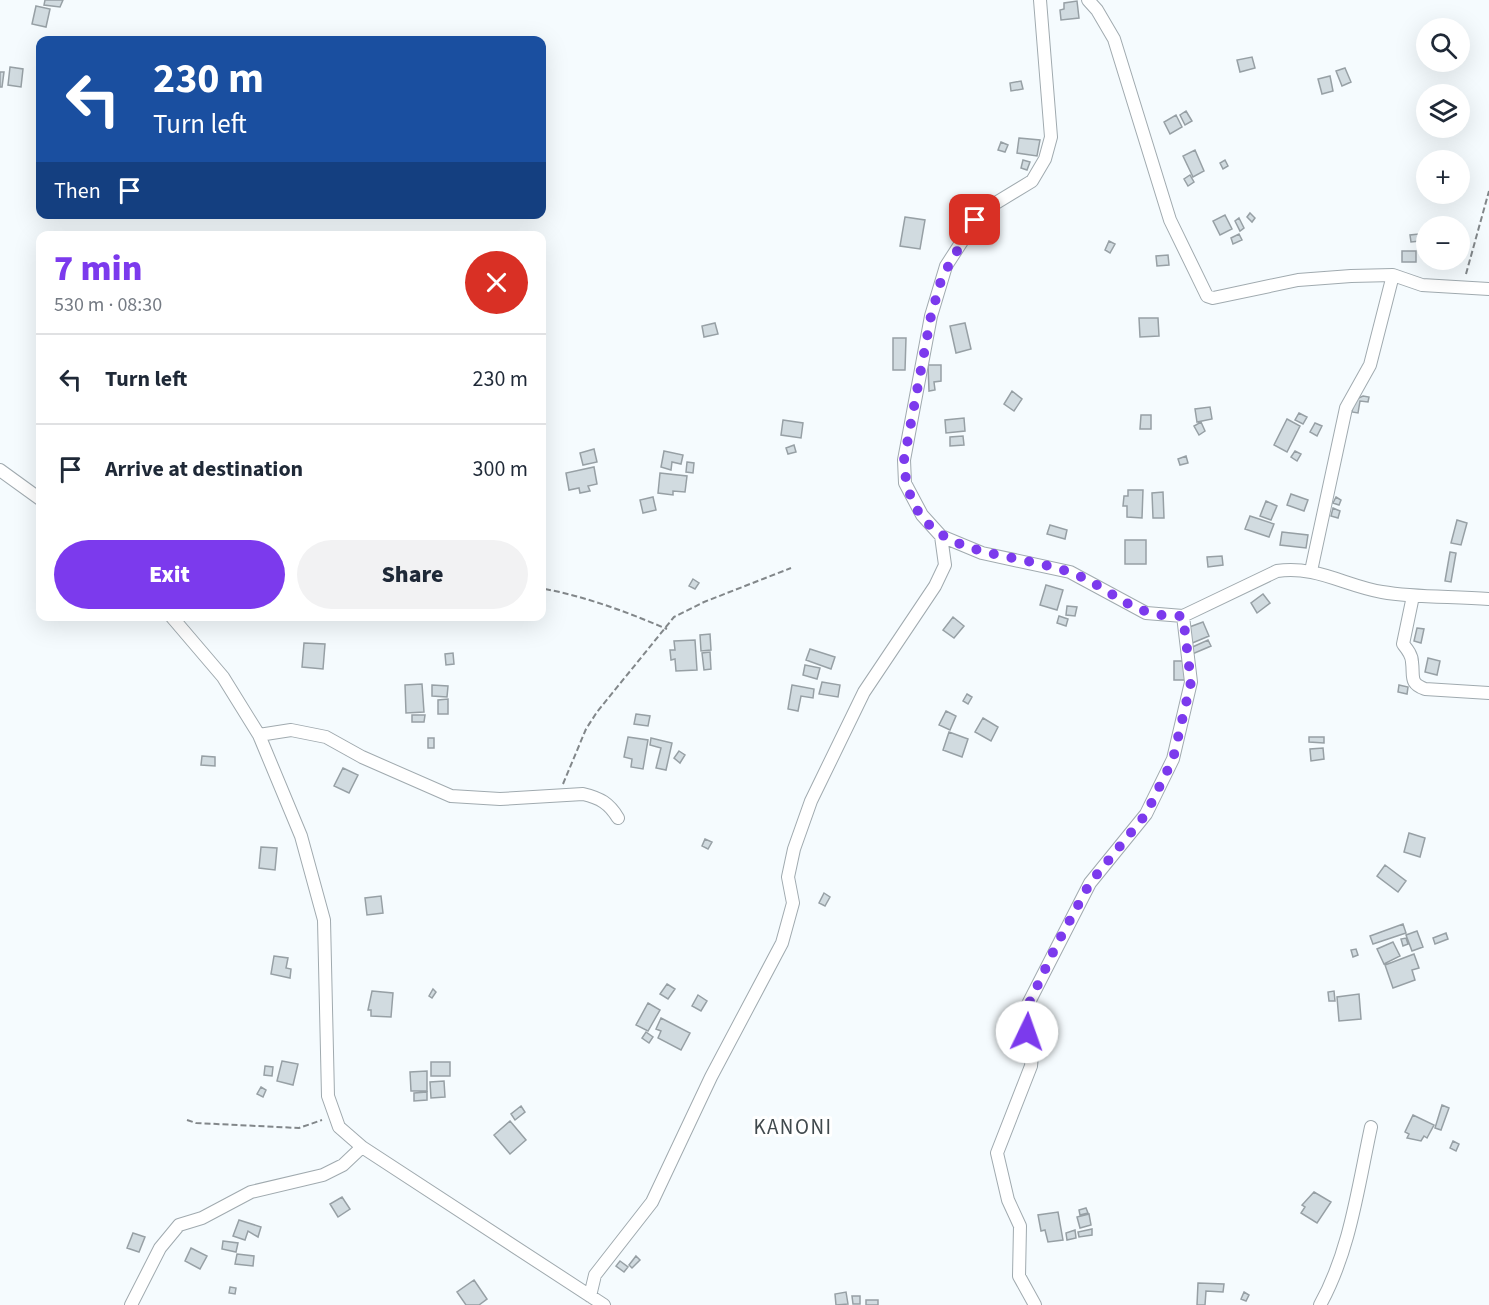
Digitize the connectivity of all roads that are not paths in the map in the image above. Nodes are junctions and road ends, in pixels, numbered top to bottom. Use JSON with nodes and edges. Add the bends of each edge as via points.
{"nodes":[{"id":1,"x":1040,"y":0,"type":"edge"},
{"id":2,"x":1088,"y":0,"type":"edge"},
{"id":3,"x":1393,"y":275,"type":"junction"},
{"id":4,"x":1489,"y":289,"type":"edge"},
{"id":5,"x":0,"y":470,"type":"edge"},
{"id":6,"x":36,"y":496,"type":"edge"},
{"id":7,"x":941,"y":536,"type":"junction"},
{"id":8,"x":1311,"y":571,"type":"junction"},
{"id":9,"x":1413,"y":596,"type":"junction"},
{"id":10,"x":1489,"y":599,"type":"edge"},
{"id":11,"x":1183,"y":616,"type":"junction"},
{"id":12,"x":175,"y":621,"type":"edge"},
{"id":13,"x":1489,"y":693,"type":"edge"},
{"id":14,"x":260,"y":735,"type":"junction"},
{"id":15,"x":618,"y":818,"type":"dead end"},
{"id":16,"x":1371,"y":1127,"type":"dead end"},
{"id":17,"x":362,"y":1148,"type":"junction"},
{"id":18,"x":595,"y":1275,"type":"junction"},
{"id":19,"x":569,"y":1282,"type":"junction"},
{"id":20,"x":590,"y":1296,"type":"junction"},
{"id":21,"x":130,"y":1305,"type":"edge"},
{"id":22,"x":604,"y":1305,"type":"edge"},
{"id":23,"x":1035,"y":1305,"type":"edge"},
{"id":24,"x":1320,"y":1305,"type":"edge"}],
"edges":[{"from":1,"to":7,"type":"street","via":[[1051,137],[1045,159],[1032,181],[981,212],[946,266],[918,382],[904,460],[905,483],[922,515]]},
{"from":2,"to":3,"type":"street","via":[[1114,39],[1170,220],[1207,296],[1213,298],[1298,280]]},
{"from":3,"to":4,"type":"street","via":[[1422,285]]},
{"from":3,"to":8,"type":"street","via":[[1370,365],[1346,408]]},
{"from":5,"to":6,"type":"street"},
{"from":7,"to":11,"type":"street","via":[[982,553],[1070,572],[1146,613]]},
{"from":7,"to":18,"type":"street","via":[[945,565],[935,586],[864,692],[811,801],[788,877],[793,903],[782,943],[711,1077],[652,1202]]},
{"from":8,"to":9,"type":"street","via":[[1380,592]]},
{"from":8,"to":11,"type":"street","via":[[1277,571]]},
{"from":9,"to":10,"type":"street"},
{"from":9,"to":13,"type":"street","via":[[1403,644],[1412,658],[1411,678],[1416,685]]},
{"from":11,"to":23,"type":"street","via":[[1191,682],[1173,759],[1146,814],[1090,883],[1026,1010],[1033,1052],[1031,1066],[997,1153],[1008,1200],[1020,1226],[1019,1276]]},
{"from":12,"to":14,"type":"street","via":[[223,677]]},
{"from":14,"to":15,"type":"street","via":[[291,730],[326,737],[362,758],[451,796],[500,799],[583,794],[610,805]]},
{"from":14,"to":17,"type":"street","via":[[301,836],[324,920],[328,1096],[346,1136]]},
{"from":16,"to":24,"type":"street","via":[[1350,1228]]},
{"from":17,"to":19,"type":"street"},
{"from":17,"to":21,"type":"street","via":[[343,1165],[323,1175],[251,1192],[179,1226],[156,1254]]},
{"from":18,"to":19,"type":"street"},
{"from":18,"to":20,"type":"street"},
{"from":19,"to":20,"type":"street"},
{"from":20,"to":22,"type":"street"}]}
